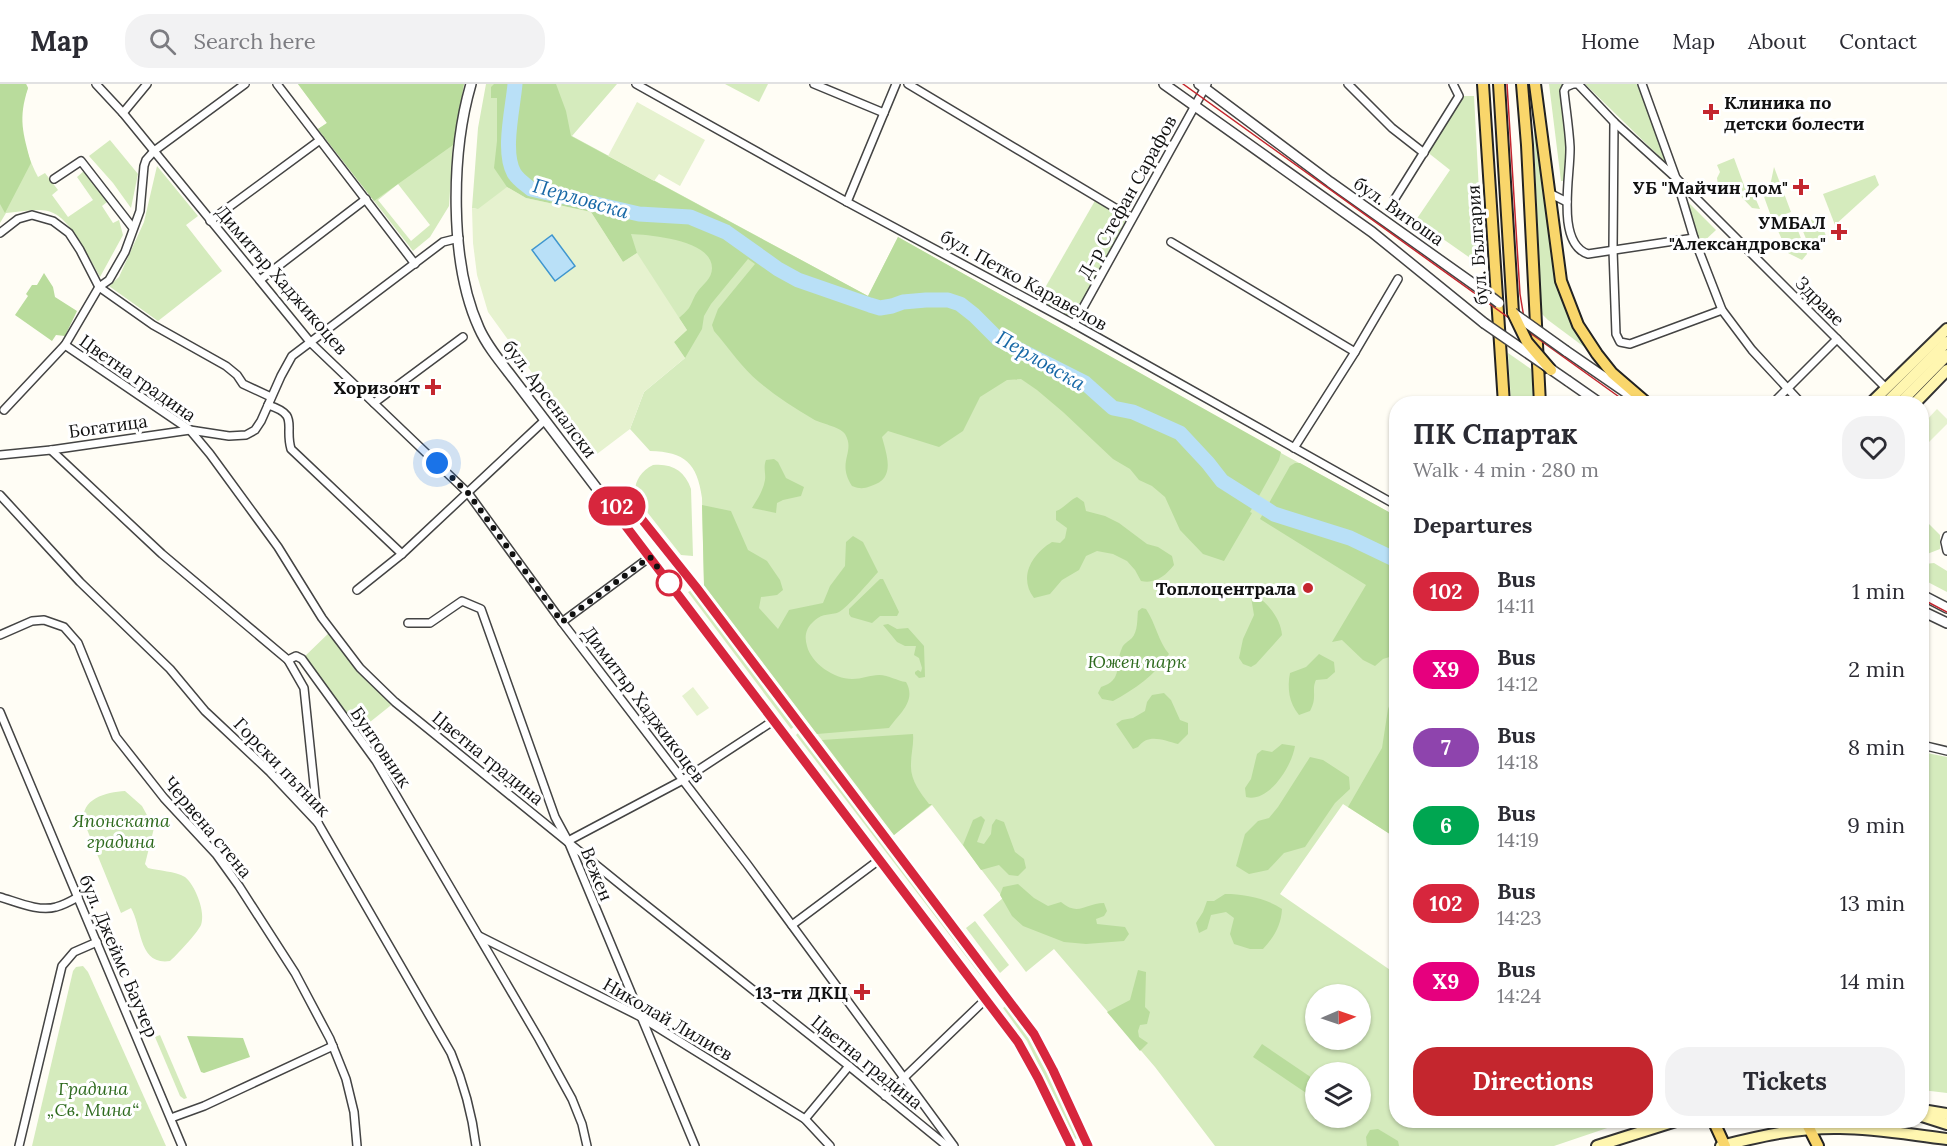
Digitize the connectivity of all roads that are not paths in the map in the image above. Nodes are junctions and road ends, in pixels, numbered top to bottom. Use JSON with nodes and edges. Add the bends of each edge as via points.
{"nodes":[{"id":1,"x":96,"y":84,"type":"edge"},
{"id":2,"x":147,"y":84,"type":"edge"},
{"id":3,"x":245,"y":84,"type":"edge"},
{"id":4,"x":277,"y":84,"type":"edge"},
{"id":5,"x":471,"y":84,"type":"edge"},
{"id":6,"x":636,"y":84,"type":"edge"},
{"id":7,"x":814,"y":84,"type":"edge"},
{"id":8,"x":896,"y":84,"type":"edge"},
{"id":9,"x":908,"y":84,"type":"edge"},
{"id":10,"x":1164,"y":84,"type":"edge"},
{"id":11,"x":1348,"y":84,"type":"edge"},
{"id":12,"x":1453,"y":84,"type":"edge"},
{"id":13,"x":1483,"y":84,"type":"edge"},
{"id":14,"x":1499,"y":84,"type":"edge"},
{"id":15,"x":1522,"y":84,"type":"edge"},
{"id":16,"x":1535,"y":84,"type":"edge"},
{"id":17,"x":1575,"y":84,"type":"edge"},
{"id":18,"x":1642,"y":84,"type":"edge"},
{"id":19,"x":1203,"y":85,"type":"edge"},
{"id":20,"x":1195,"y":105,"type":"junction"},
{"id":21,"x":123,"y":112,"type":"junction"},
{"id":22,"x":884,"y":113,"type":"junction"},
{"id":23,"x":1614,"y":122,"type":"junction"},
{"id":24,"x":320,"y":140,"type":"junction"},
{"id":25,"x":154,"y":151,"type":"junction"},
{"id":26,"x":1424,"y":153,"type":"junction"},
{"id":27,"x":1676,"y":178,"type":"junction"},
{"id":28,"x":54,"y":179,"type":"dead end"},
{"id":29,"x":1549,"y":193,"type":"junction"},
{"id":30,"x":366,"y":200,"type":"junction"},
{"id":31,"x":1394,"y":200,"type":"dead end"},
{"id":32,"x":847,"y":202,"type":"junction"},
{"id":33,"x":1567,"y":202,"type":"junction"},
{"id":34,"x":1132,"y":218,"type":"junction"},
{"id":35,"x":210,"y":221,"type":"junction"},
{"id":36,"x":133,"y":228,"type":"junction"},
{"id":37,"x":0,"y":233,"type":"edge"},
{"id":38,"x":459,"y":238,"type":"junction"},
{"id":39,"x":1694,"y":238,"type":"junction"},
{"id":40,"x":1171,"y":242,"type":"dead end"},
{"id":41,"x":1613,"y":250,"type":"junction"},
{"id":42,"x":415,"y":264,"type":"junction"},
{"id":43,"x":1398,"y":279,"type":"dead end"},
{"id":44,"x":260,"y":280,"type":"junction"},
{"id":45,"x":99,"y":286,"type":"junction"},
{"id":46,"x":1722,"y":310,"type":"junction"},
{"id":47,"x":1513,"y":313,"type":"junction"},
{"id":48,"x":1074,"y":324,"type":"junction"},
{"id":49,"x":1947,"y":329,"type":"edge"},
{"id":50,"x":463,"y":337,"type":"dead end"},
{"id":51,"x":1837,"y":339,"type":"junction"},
{"id":52,"x":1947,"y":342,"type":"edge"},
{"id":53,"x":311,"y":343,"type":"junction"},
{"id":54,"x":65,"y":345,"type":"junction"},
{"id":55,"x":1355,"y":352,"type":"junction"},
{"id":56,"x":1947,"y":355,"type":"edge"},
{"id":57,"x":1551,"y":370,"type":"junction"},
{"id":58,"x":1947,"y":370,"type":"edge"},
{"id":59,"x":1787,"y":388,"type":"junction"},
{"id":60,"x":1886,"y":388,"type":"junction"},
{"id":61,"x":1503,"y":396,"type":"edge"},
{"id":62,"x":1540,"y":396,"type":"edge"},
{"id":63,"x":1590,"y":396,"type":"edge"},
{"id":64,"x":1630,"y":396,"type":"edge"},
{"id":65,"x":1639,"y":396,"type":"edge"},
{"id":66,"x":1780,"y":396,"type":"edge"},
{"id":67,"x":1794,"y":396,"type":"edge"},
{"id":68,"x":1878,"y":396,"type":"edge"},
{"id":69,"x":1893,"y":396,"type":"edge"},
{"id":70,"x":1907,"y":396,"type":"edge"},
{"id":71,"x":1922,"y":396,"type":"edge"},
{"id":72,"x":271,"y":397,"type":"junction"},
{"id":73,"x":374,"y":403,"type":"junction"},
{"id":74,"x":268,"y":405,"type":"junction"},
{"id":75,"x":4,"y":410,"type":"dead end"},
{"id":76,"x":545,"y":420,"type":"junction"},
{"id":77,"x":190,"y":430,"type":"junction"},
{"id":78,"x":1294,"y":448,"type":"junction"},
{"id":79,"x":51,"y":450,"type":"junction"},
{"id":80,"x":0,"y":455,"type":"edge"},
{"id":81,"x":468,"y":493,"type":"junction"},
{"id":82,"x":0,"y":495,"type":"edge"},
{"id":83,"x":1389,"y":501,"type":"edge"},
{"id":84,"x":1947,"y":536,"type":"edge"},
{"id":85,"x":1947,"y":551,"type":"edge"},
{"id":86,"x":402,"y":554,"type":"junction"},
{"id":87,"x":650,"y":557,"type":"junction"},
{"id":88,"x":357,"y":590,"type":"dead end"},
{"id":89,"x":1929,"y":599,"type":"edge"},
{"id":90,"x":1947,"y":608,"type":"edge"},
{"id":91,"x":1929,"y":614,"type":"edge"},
{"id":92,"x":562,"y":622,"type":"junction"},
{"id":93,"x":408,"y":623,"type":"dead end"},
{"id":94,"x":1947,"y":623,"type":"edge"},
{"id":95,"x":0,"y":635,"type":"edge"},
{"id":96,"x":288,"y":660,"type":"junction"},
{"id":97,"x":0,"y":712,"type":"edge"},
{"id":98,"x":773,"y":720,"type":"junction"},
{"id":99,"x":1929,"y":747,"type":"edge"},
{"id":100,"x":1947,"y":751,"type":"edge"},
{"id":101,"x":683,"y":780,"type":"junction"},
{"id":102,"x":318,"y":823,"type":"junction"},
{"id":103,"x":568,"y":841,"type":"junction"},
{"id":104,"x":879,"y":860,"type":"junction"},
{"id":105,"x":0,"y":897,"type":"edge"},
{"id":106,"x":78,"y":897,"type":"junction"},
{"id":107,"x":792,"y":925,"type":"junction"},
{"id":108,"x":479,"y":936,"type":"junction"},
{"id":109,"x":97,"y":942,"type":"junction"},
{"id":110,"x":986,"y":999,"type":"junction"},
{"id":111,"x":639,"y":1016,"type":"junction"},
{"id":112,"x":333,"y":1046,"type":"junction"},
{"id":113,"x":849,"y":1066,"type":"junction"},
{"id":114,"x":904,"y":1078,"type":"junction"},
{"id":115,"x":885,"y":1096,"type":"junction"},
{"id":116,"x":1929,"y":1111,"type":"edge"},
{"id":117,"x":1947,"y":1114,"type":"edge"},
{"id":118,"x":171,"y":1118,"type":"junction"},
{"id":119,"x":1929,"y":1118,"type":"edge"},
{"id":120,"x":805,"y":1119,"type":"junction"},
{"id":121,"x":1947,"y":1124,"type":"edge"},
{"id":122,"x":1655,"y":1128,"type":"edge"},
{"id":123,"x":1716,"y":1128,"type":"edge"},
{"id":124,"x":1794,"y":1128,"type":"edge"},
{"id":125,"x":1809,"y":1128,"type":"edge"},
{"id":126,"x":1846,"y":1128,"type":"edge"},
{"id":127,"x":1947,"y":1139,"type":"edge"},
{"id":128,"x":19,"y":1146,"type":"edge"},
{"id":129,"x":182,"y":1146,"type":"edge"},
{"id":130,"x":357,"y":1146,"type":"edge"},
{"id":131,"x":476,"y":1146,"type":"edge"},
{"id":132,"x":587,"y":1146,"type":"edge"},
{"id":133,"x":694,"y":1146,"type":"edge"},
{"id":134,"x":830,"y":1146,"type":"edge"},
{"id":135,"x":947,"y":1146,"type":"edge"},
{"id":136,"x":954,"y":1146,"type":"edge"},
{"id":137,"x":1071,"y":1146,"type":"edge"},
{"id":138,"x":1598,"y":1146,"type":"edge"},
{"id":139,"x":1723,"y":1146,"type":"edge"},
{"id":140,"x":1818,"y":1146,"type":"edge"}],
"edges":[{"from":1,"to":21,"type":"street","name":"Димитър Хаджикоцев"},
{"from":2,"to":21,"type":"street"},
{"from":3,"to":25,"type":"street"},
{"from":4,"to":24,"type":"street"},
{"from":5,"to":38,"type":"street","name":"бул. Арсеналски","via":[[458,165]]},
{"from":6,"to":32,"type":"street","name":"бул. Петко Каравелов"},
{"from":7,"to":22,"type":"street"},
{"from":8,"to":22,"type":"street"},
{"from":9,"to":34,"type":"street"},
{"from":10,"to":20,"type":"street","name":"бул. Витоша"},
{"from":11,"to":26,"type":"street","via":[[1392,128]]},
{"from":12,"to":26,"type":"street","via":[[1458,96]]},
{"from":13,"to":61,"type":"main road","name":"бул. България"},
{"from":14,"to":47,"type":"main road"},
{"from":15,"to":62,"type":"main road"},
{"from":16,"to":29,"type":"main road"},
{"from":17,"to":23,"type":"street","name":"Здраве"},
{"from":17,"to":33,"type":"street","via":[[1564,91],[1570,147]]},
{"from":18,"to":27,"type":"street"},
{"from":19,"to":20,"type":"street","name":"Д-р Стефан Сарафов"},
{"from":19,"to":47,"type":"street","name":"бул. Витоша","bridge":true},
{"from":20,"to":34,"type":"street","name":"Д-р Стефан Сарафов"},
{"from":20,"to":57,"type":"street","name":"бул. Витоша","bridge":true,"via":[[1372,232],[1484,323]]},
{"from":21,"to":25,"type":"street","name":"Димитър Хаджикоцев"},
{"from":22,"to":32,"type":"street"},
{"from":23,"to":27,"type":"street","name":"Здраве"},
{"from":23,"to":41,"type":"street"},
{"from":24,"to":30,"type":"street"},
{"from":24,"to":35,"type":"street"},
{"from":25,"to":35,"type":"street","name":"Димитър Хаджикоцев"},
{"from":25,"to":36,"type":"street","via":[[144,166],[140,211]]},
{"from":26,"to":31,"type":"street"},
{"from":27,"to":39,"type":"street"},
{"from":27,"to":51,"type":"street","name":"Здраве"},
{"from":28,"to":36,"type":"street","via":[[81,161]]},
{"from":29,"to":33,"type":"street"},
{"from":29,"to":65,"type":"main road","via":[[1561,281],[1578,325],[1612,373]]},
{"from":30,"to":42,"type":"street"},
{"from":30,"to":44,"type":"street"},
{"from":32,"to":48,"type":"street","name":"бул. Петко Каравелов"},
{"from":33,"to":41,"type":"street","via":[[1574,245],[1588,254]]},
{"from":34,"to":48,"type":"street","name":"Д-р Стефан Сарафов"},
{"from":35,"to":44,"type":"street","name":"Димитър Хаджикоцев"},
{"from":36,"to":45,"type":"street","via":[[109,280]]},
{"from":37,"to":45,"type":"street","via":[[18,219],[32,215],[53,221],[69,233]]},
{"from":38,"to":42,"type":"street","name":"Богатица","via":[[443,242]]},
{"from":38,"to":76,"type":"street","name":"бул. Арсеналски","via":[[469,300],[479,328]]},
{"from":39,"to":41,"type":"street"},
{"from":39,"to":46,"type":"street"},
{"from":40,"to":55,"type":"street"},
{"from":41,"to":46,"type":"street","via":[[1616,334],[1620,342],[1630,344]]},
{"from":42,"to":53,"type":"street","name":"Богатица"},
{"from":43,"to":55,"type":"street"},
{"from":44,"to":53,"type":"street","name":"Димитър Хаджикоцев"},
{"from":45,"to":54,"type":"street"},
{"from":45,"to":72,"type":"street","via":[[153,325],[226,366],[243,384]]},
{"from":46,"to":59,"type":"street"},
{"from":47,"to":57,"type":"main road","bridge":true,"via":[[1527,342]]},
{"from":47,"to":64,"type":"street","name":"бул. Витоша","bridge":true},
{"from":48,"to":78,"type":"street","name":"бул. Петко Каравелов"},
{"from":49,"to":60,"type":"main road"},
{"from":50,"to":73,"type":"street"},
{"from":51,"to":59,"type":"street"},
{"from":51,"to":60,"type":"street","name":"Здраве"},
{"from":52,"to":69,"type":"main road"},
{"from":53,"to":72,"type":"street","name":"Богатица","via":[[292,356]]},
{"from":53,"to":73,"type":"street","name":"Димитър Хаджикоцев"},
{"from":54,"to":75,"type":"street"},
{"from":54,"to":77,"type":"street","name":"Цветна градина"},
{"from":55,"to":78,"type":"street"},
{"from":56,"to":70,"type":"main road"},
{"from":57,"to":63,"type":"street","name":"бул. Витоша","bridge":true},
{"from":58,"to":71,"type":"main road"},
{"from":59,"to":66,"type":"street"},
{"from":59,"to":67,"type":"street"},
{"from":60,"to":68,"type":"main road"},
{"from":72,"to":74,"type":"street","name":"Богатица"},
{"from":73,"to":81,"type":"street","name":"Димитър Хаджикоцев"},
{"from":74,"to":77,"type":"street","name":"Богатица","via":[[255,430],[246,435]]},
{"from":74,"to":86,"type":"street","via":[[281,409],[290,420],[291,449]]},
{"from":76,"to":81,"type":"street"},
{"from":76,"to":87,"type":"street","name":"бул. Арсеналски"},
{"from":77,"to":79,"type":"street","name":"Богатица"},
{"from":77,"to":103,"type":"street","name":"Цветна градина","via":[[278,546],[322,618],[360,668],[434,735]]},
{"from":78,"to":83,"type":"street","name":"бул. Петко Каравелов"},
{"from":79,"to":80,"type":"street","name":"Богатица"},
{"from":79,"to":96,"type":"street","name":"Бунтовник","via":[[162,554]]},
{"from":81,"to":86,"type":"street"},
{"from":81,"to":92,"type":"street","name":"Димитър Хаджикоцев"},
{"from":82,"to":102,"type":"street","name":"Горски пътник","via":[[80,582],[170,669],[205,711]]},
{"from":84,"to":85,"type":"street"},
{"from":86,"to":88,"type":"street"},
{"from":87,"to":92,"type":"street"},
{"from":87,"to":98,"type":"street","name":"бул. Арсеналски"},
{"from":89,"to":90,"type":"street"},
{"from":91,"to":94,"type":"street"},
{"from":92,"to":101,"type":"street","name":"Димитър Хаджикоцев"},
{"from":93,"to":103,"type":"street","name":"Вежен","via":[[430,623],[462,601],[482,609],[555,817]]},
{"from":95,"to":112,"type":"street","name":"Червена стена","via":[[44,620],[64,627],[78,643],[116,737],[239,886],[296,973]]},
{"from":96,"to":102,"type":"street","via":[[304,688]]},
{"from":96,"to":108,"type":"street","name":"Бунтовник","via":[[302,658],[376,761]]},
{"from":97,"to":106,"type":"street","name":"бул. Джеймс Баучер"},
{"from":98,"to":101,"type":"street"},
{"from":98,"to":104,"type":"street","name":"бул. Арсеналски"},
{"from":99,"to":100,"type":"street"},
{"from":101,"to":103,"type":"street"},
{"from":101,"to":107,"type":"street","name":"Димитър Хаджикоцев"},
{"from":102,"to":131,"type":"street","name":"Горски пътник","via":[[451,1053],[464,1083]]},
{"from":103,"to":111,"type":"street","name":"Вежен"},
{"from":103,"to":113,"type":"street","name":"Цветна градина"},
{"from":104,"to":107,"type":"street"},
{"from":104,"to":110,"type":"street","name":"бул. Арсеналски"},
{"from":105,"to":106,"type":"street","via":[[39,908],[55,908]]},
{"from":106,"to":109,"type":"street","name":"бул. Джеймс Баучер"},
{"from":107,"to":114,"type":"street","name":"Димитър Хаджикоцев"},
{"from":108,"to":111,"type":"street","name":"Николай Лилиев"},
{"from":108,"to":132,"type":"street","name":"Бунтовник","via":[[572,1099]]},
{"from":109,"to":118,"type":"street","name":"бул. Джеймс Баучер"},
{"from":109,"to":128,"type":"street","via":[[74,952],[62,966]]},
{"from":110,"to":114,"type":"street"},
{"from":110,"to":137,"type":"street","name":"бул. Арсеналски","via":[[1018,1042]]},
{"from":111,"to":120,"type":"street","name":"Николай Лилиев"},
{"from":111,"to":133,"type":"street","name":"Вежен"},
{"from":112,"to":118,"type":"street"},
{"from":112,"to":130,"type":"street","name":"Червена стена","via":[[354,1112]]},
{"from":113,"to":115,"type":"street","name":"Цветна градина"},
{"from":113,"to":120,"type":"street"},
{"from":114,"to":115,"type":"street"},
{"from":114,"to":136,"type":"street","name":"Димитър Хаджикоцев"},
{"from":115,"to":135,"type":"street","name":"Цветна градина"},
{"from":116,"to":117,"type":"main road"},
{"from":118,"to":129,"type":"street","name":"бул. Джеймс Баучер"},
{"from":119,"to":121,"type":"main road"},
{"from":120,"to":134,"type":"street","name":"Николай Лилиев"},
{"from":122,"to":138,"type":"main road"},
{"from":123,"to":139,"type":"main road"},
{"from":124,"to":139,"type":"main road"},
{"from":125,"to":140,"type":"main road"},
{"from":126,"to":127,"type":"main road"}]}
